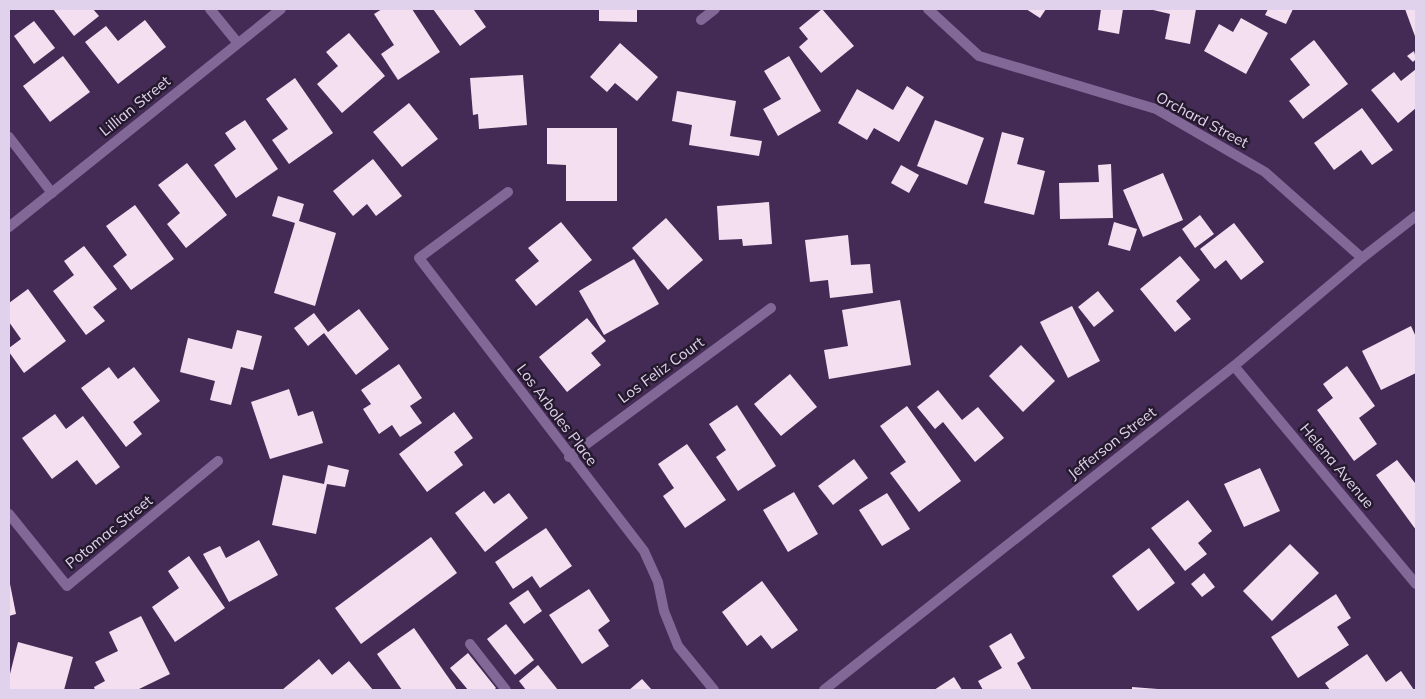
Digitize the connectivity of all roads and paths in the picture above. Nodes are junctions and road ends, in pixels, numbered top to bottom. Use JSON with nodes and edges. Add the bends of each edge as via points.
{"nodes":[{"id":1,"x":210,"y":9,"type":"edge"},
{"id":2,"x":281,"y":9,"type":"edge"},
{"id":3,"x":715,"y":9,"type":"edge"},
{"id":4,"x":928,"y":9,"type":"edge"},
{"id":5,"x":701,"y":20,"type":"dead end"},
{"id":6,"x":237,"y":42,"type":"junction"},
{"id":7,"x":9,"y":137,"type":"edge"},
{"id":8,"x":52,"y":192,"type":"junction"},
{"id":9,"x":508,"y":192,"type":"dead end"},
{"id":10,"x":1416,"y":216,"type":"edge"},
{"id":11,"x":9,"y":227,"type":"edge"},
{"id":12,"x":1362,"y":258,"type":"junction"},
{"id":13,"x":771,"y":308,"type":"dead end"},
{"id":14,"x":1234,"y":366,"type":"junction"},
{"id":15,"x":569,"y":456,"type":"junction"},
{"id":16,"x":218,"y":461,"type":"dead end"},
{"id":17,"x":9,"y":514,"type":"edge"},
{"id":18,"x":1416,"y":584,"type":"edge"},
{"id":19,"x":470,"y":644,"type":"dead end"},
{"id":20,"x":506,"y":690,"type":"edge"},
{"id":21,"x":714,"y":690,"type":"edge"},
{"id":22,"x":824,"y":690,"type":"edge"}],
"edges":[{"from":1,"to":6,"type":"street"},
{"from":2,"to":6,"type":"street","name":"Lillian Street"},
{"from":3,"to":5,"type":"street"},
{"from":4,"to":12,"type":"street","name":"Orchard Street","via":[[979,56],[1156,109],[1265,172]]},
{"from":6,"to":8,"type":"street","name":"Lillian Street"},
{"from":7,"to":8,"type":"street"},
{"from":8,"to":11,"type":"street","name":"Lillian Street"},
{"from":9,"to":15,"type":"street","name":"Los Arboles Place","via":[[419,258]]},
{"from":10,"to":12,"type":"street","name":"Jefferson Street"},
{"from":12,"to":14,"type":"street","name":"Jefferson Street"},
{"from":13,"to":15,"type":"street","name":"Los Feliz Court"},
{"from":14,"to":18,"type":"street","name":"Helena Avenue"},
{"from":14,"to":22,"type":"street","name":"Jefferson Street"},
{"from":15,"to":21,"type":"street","name":"Los Arboles Place","via":[[644,551],[658,582],[664,611],[678,646]]},
{"from":16,"to":17,"type":"street","name":"Potomac Street","via":[[67,586]]},
{"from":19,"to":20,"type":"street"}]}
